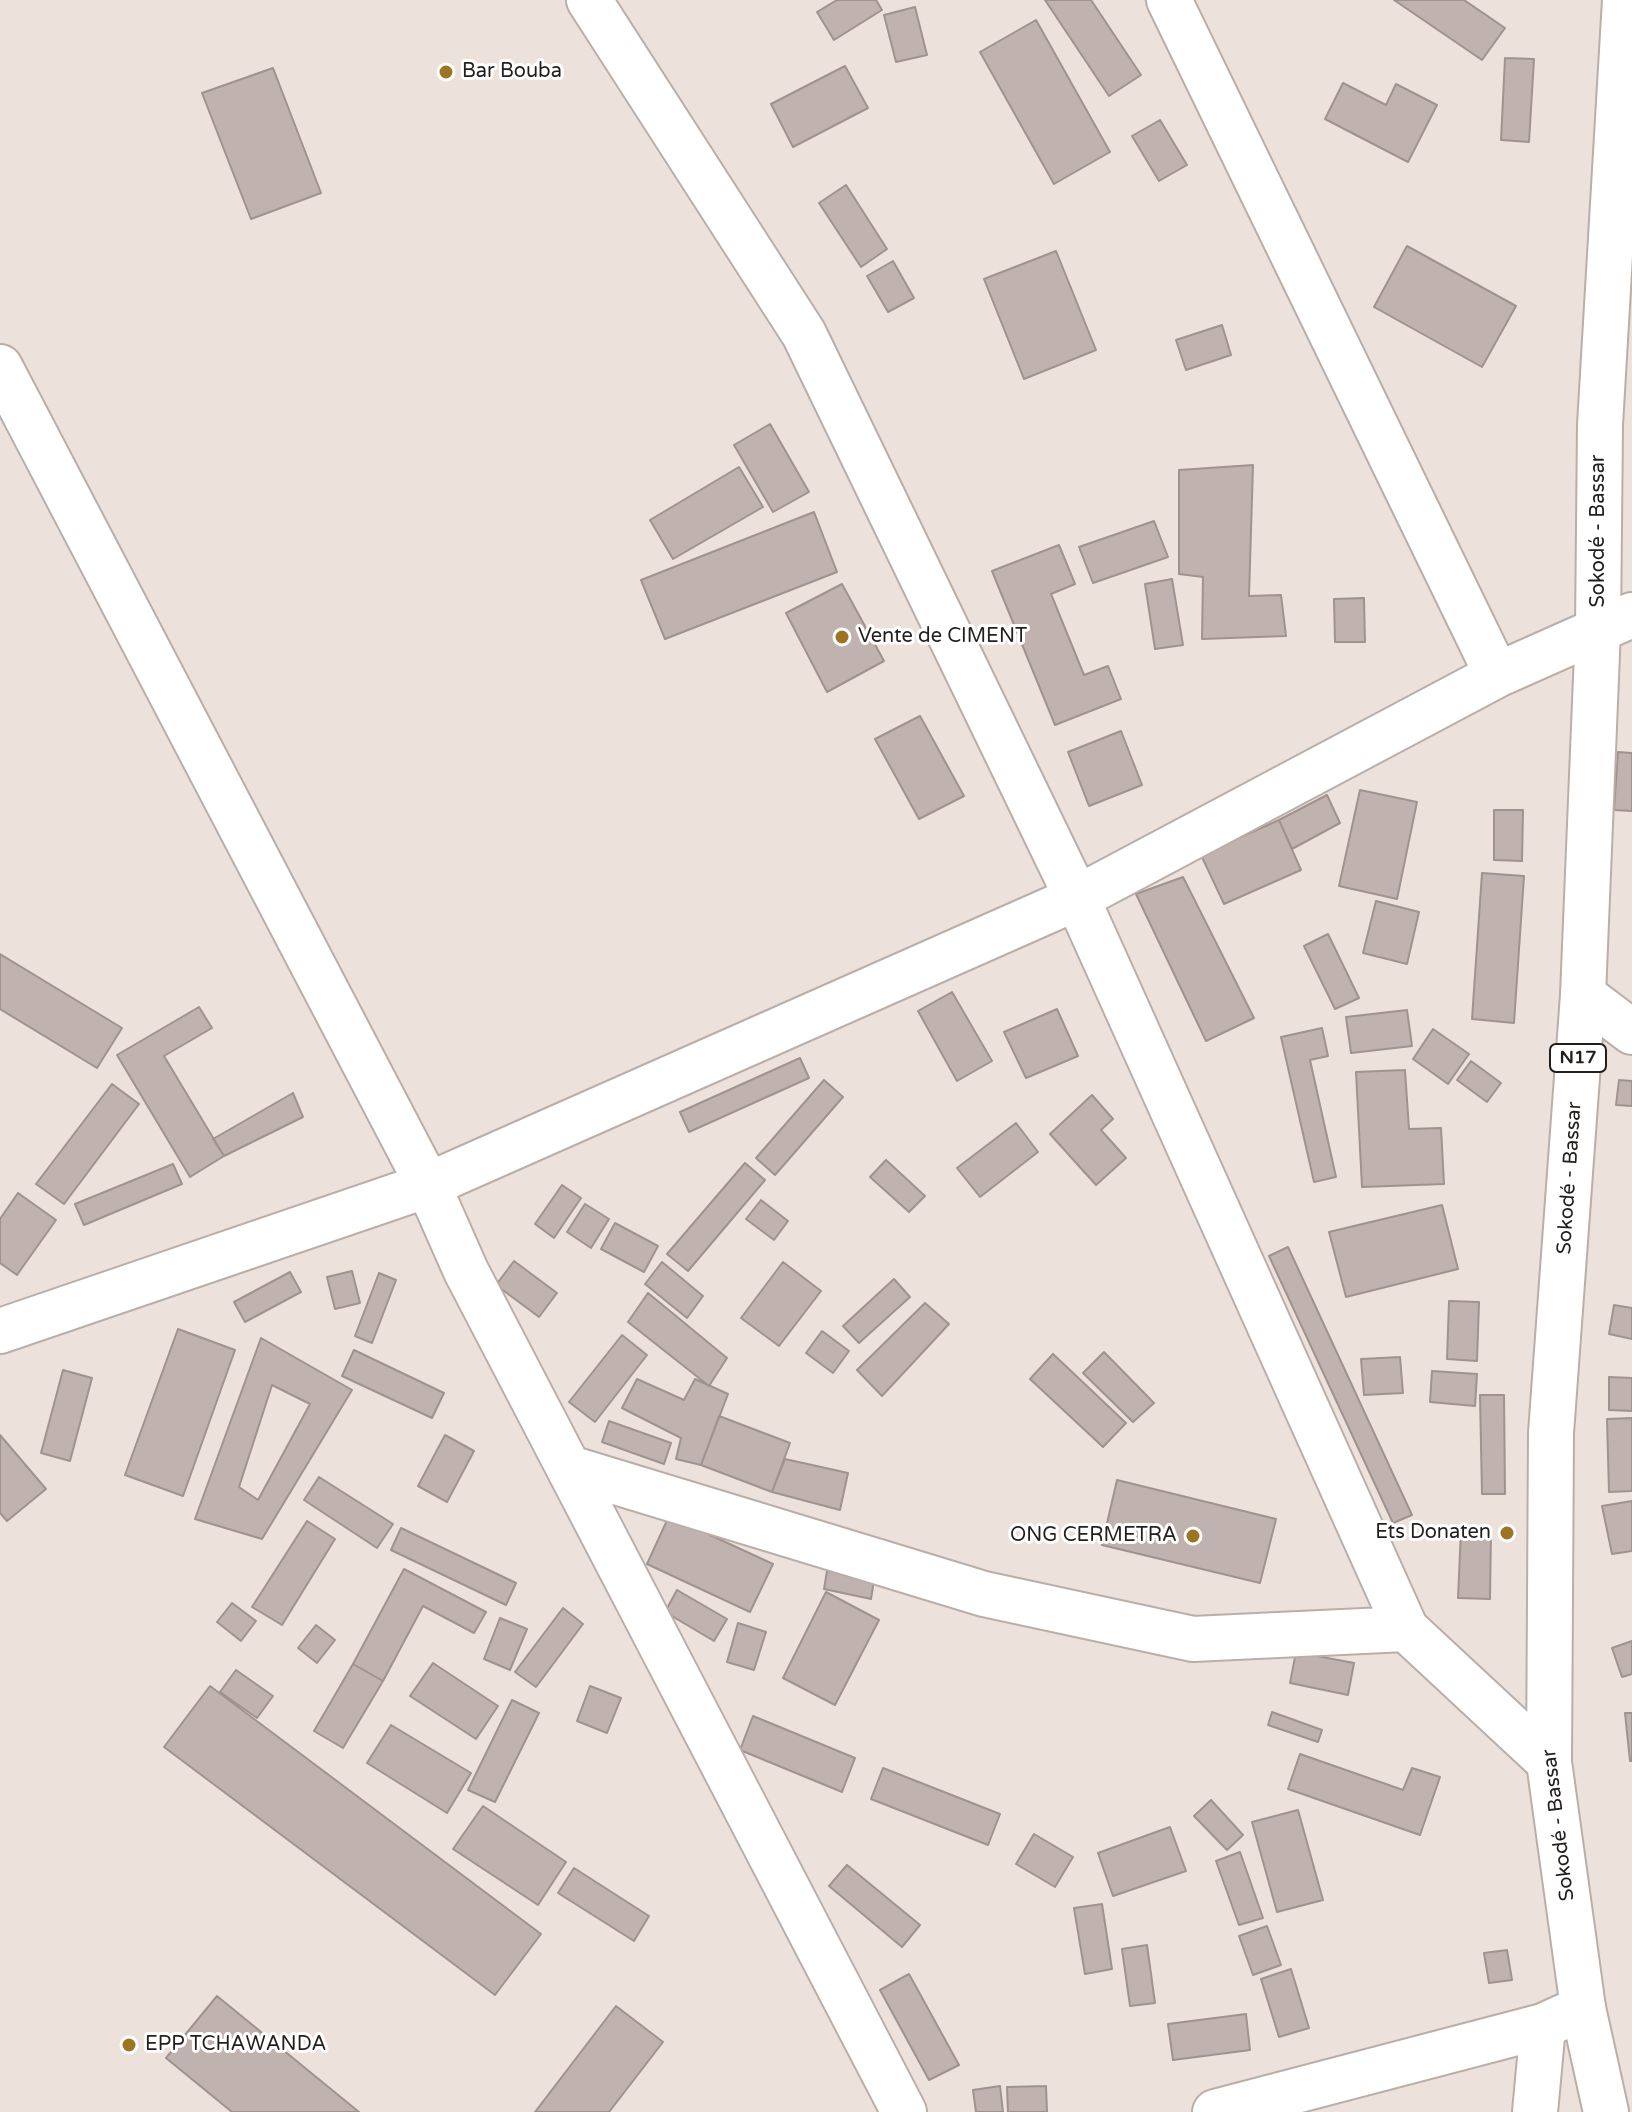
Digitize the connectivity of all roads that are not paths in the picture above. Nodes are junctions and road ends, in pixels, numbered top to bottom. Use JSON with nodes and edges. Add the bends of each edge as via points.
{"nodes":[{"id":1,"x":589,"y":0,"type":"edge"},
{"id":2,"x":1169,"y":0,"type":"edge"},
{"id":3,"x":1625,"y":0,"type":"edge"},
{"id":4,"x":0,"y":367,"type":"edge"},
{"id":5,"x":1615,"y":622,"type":"edge"},
{"id":6,"x":1497,"y":675,"type":"junction"},
{"id":7,"x":1077,"y":898,"type":"junction"},
{"id":8,"x":1583,"y":995,"type":"junction"},
{"id":9,"x":1632,"y":1032,"type":"edge"},
{"id":10,"x":428,"y":1185,"type":"junction"},
{"id":11,"x":0,"y":1331,"type":"edge"},
{"id":12,"x":573,"y":1469,"type":"junction"},
{"id":13,"x":1406,"y":1629,"type":"junction"},
{"id":14,"x":1549,"y":1762,"type":"junction"},
{"id":15,"x":1583,"y":2008,"type":"junction"},
{"id":16,"x":1543,"y":2026,"type":"junction"},
{"id":17,"x":904,"y":2112,"type":"edge"},
{"id":18,"x":1215,"y":2112,"type":"edge"},
{"id":19,"x":1535,"y":2112,"type":"edge"},
{"id":20,"x":1606,"y":2112,"type":"edge"}],
"edges":[{"from":1,"to":7,"type":"street","via":[[804,334]]},
{"from":2,"to":6,"type":"street"},
{"from":3,"to":5,"type":"street","name":"Sokodé - Bassar","number":"N17","via":[[1600,425]]},
{"from":4,"to":10,"type":"street"},
{"from":5,"to":6,"type":"street"},
{"from":5,"to":8,"type":"street","name":"Sokodé - Bassar","number":"N17"},
{"from":6,"to":7,"type":"street"},
{"from":7,"to":10,"type":"street"},
{"from":7,"to":13,"type":"street"},
{"from":8,"to":9,"type":"street"},
{"from":8,"to":14,"type":"street","name":"Sokodé - Bassar","number":"N17","via":[[1551,1433]]},
{"from":10,"to":11,"type":"street"},
{"from":10,"to":12,"type":"street","via":[[466,1271]]},
{"from":12,"to":13,"type":"street","via":[[984,1594],[1193,1639]]},
{"from":12,"to":17,"type":"street"},
{"from":13,"to":14,"type":"street"},
{"from":14,"to":15,"type":"street","name":"Sokodé - Bassar","number":"N17"},
{"from":15,"to":16,"type":"street"},
{"from":15,"to":20,"type":"street","name":"Sokodé - Bassar","number":"N17"},
{"from":16,"to":18,"type":"street"},
{"from":16,"to":19,"type":"street"}]}
